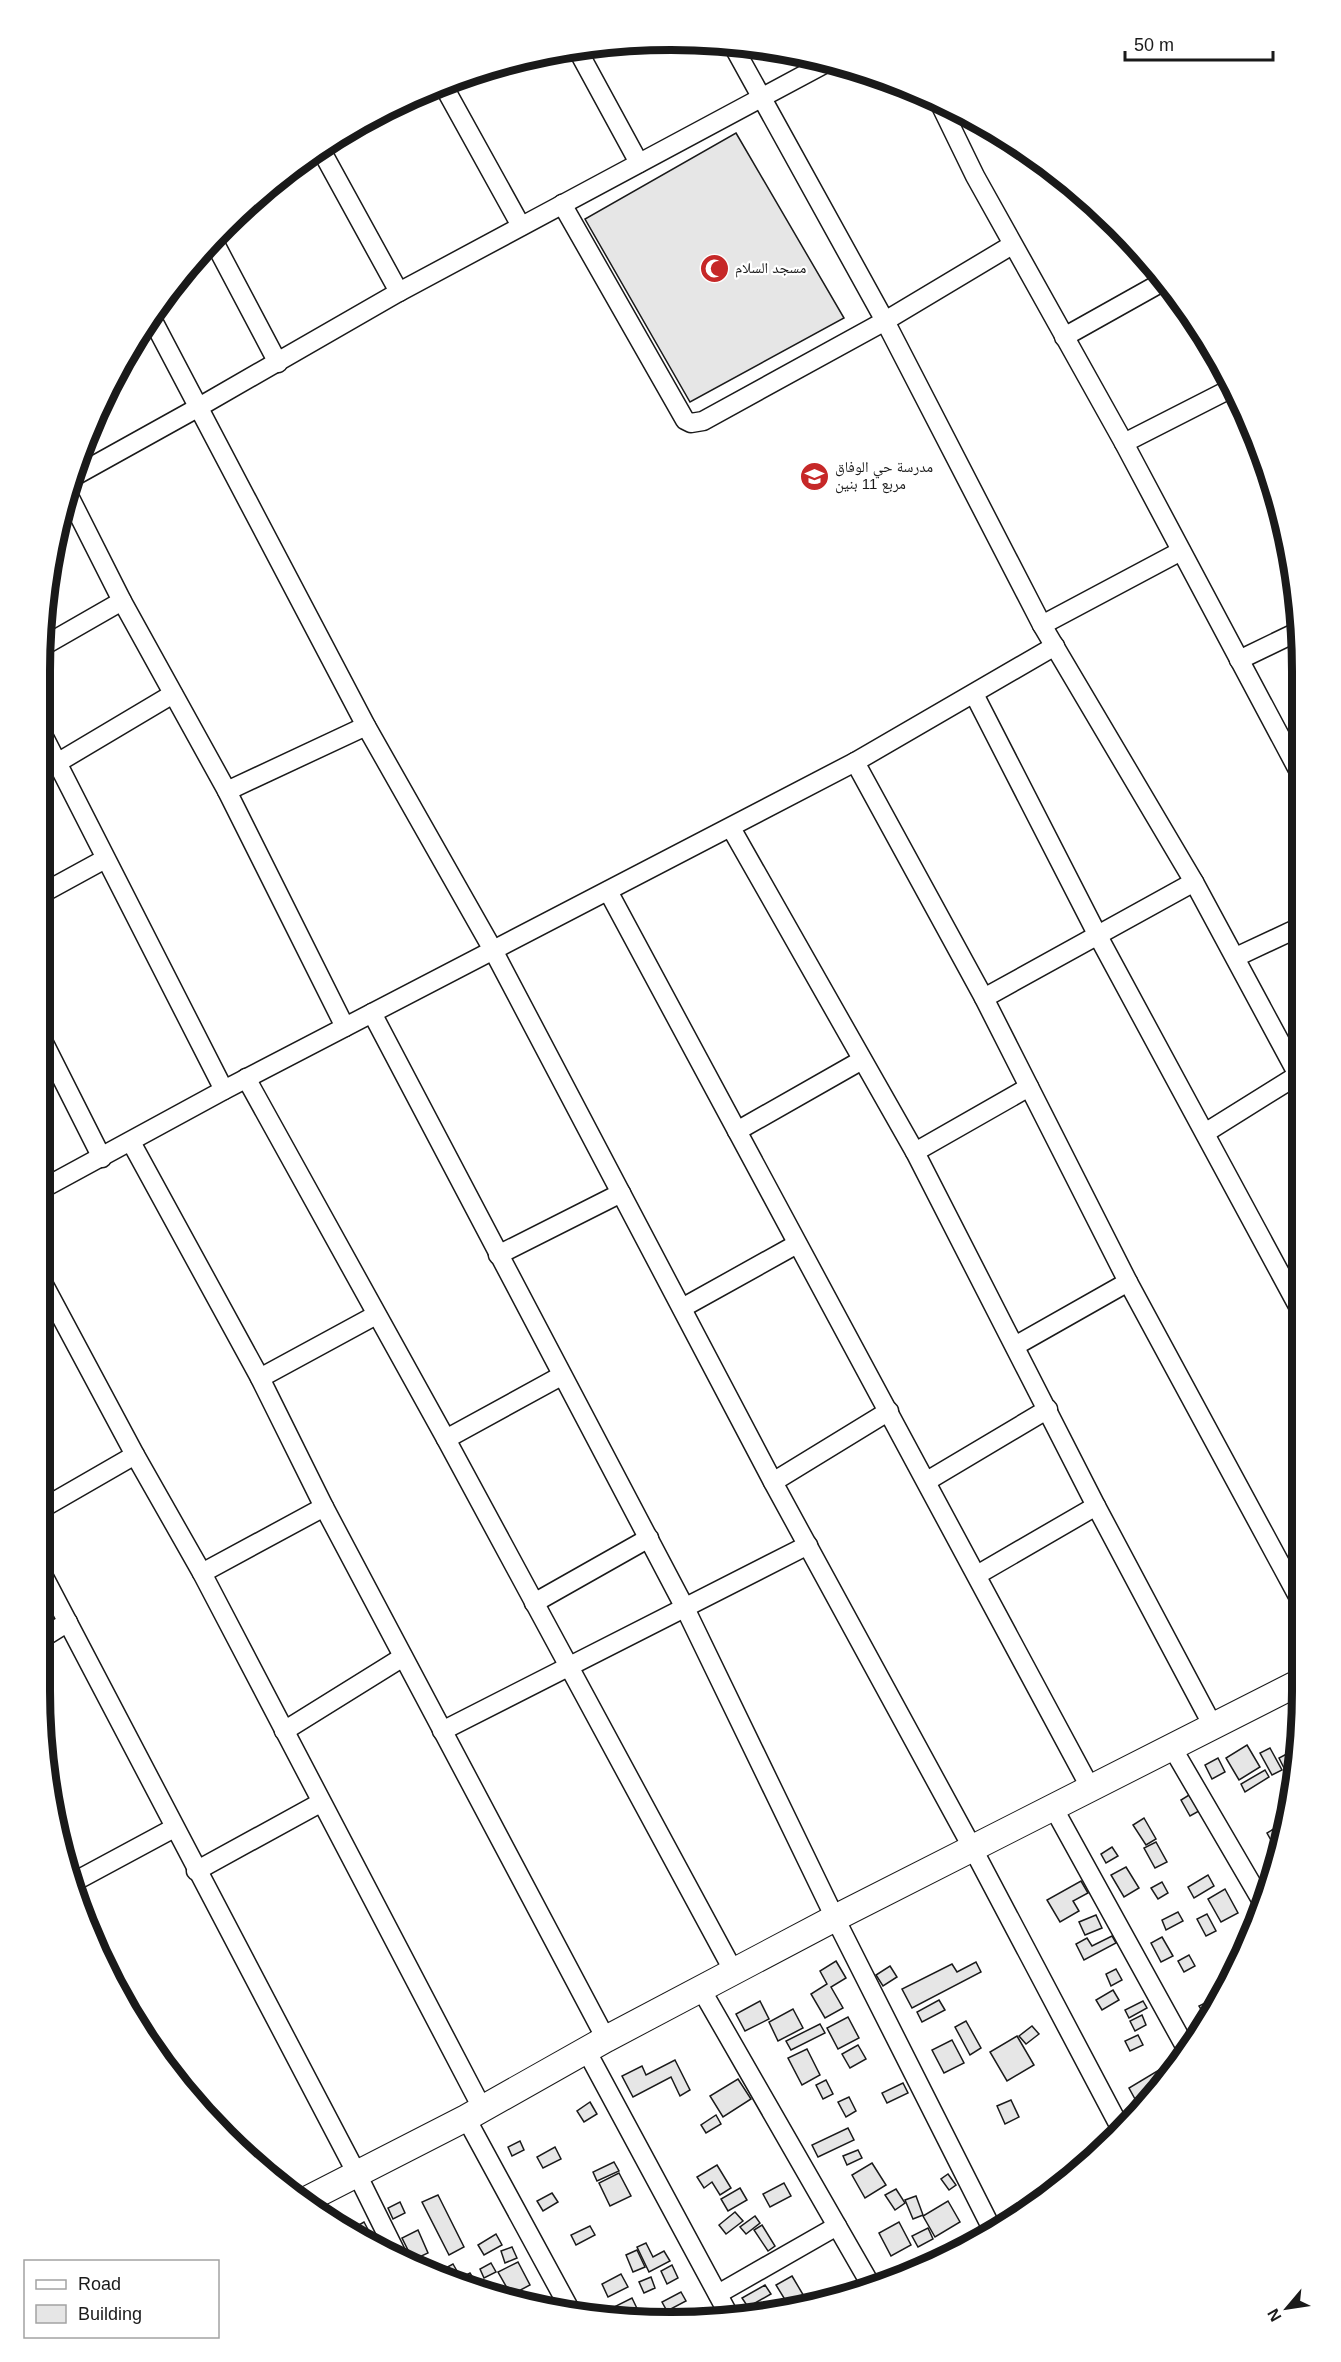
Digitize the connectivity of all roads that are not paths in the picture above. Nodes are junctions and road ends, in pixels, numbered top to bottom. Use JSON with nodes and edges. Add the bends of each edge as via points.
{"nodes":[{"id":1,"x":737,"y":54,"type":"edge"},
{"id":2,"x":581,"y":56,"type":"edge"},
{"id":3,"x":818,"y":68,"type":"edge"},
{"id":4,"x":447,"y":92,"type":"edge"},
{"id":5,"x":762,"y":99,"type":"junction"},
{"id":6,"x":945,"y":114,"type":"edge"},
{"id":7,"x":324,"y":155,"type":"edge"},
{"id":8,"x":639,"y":163,"type":"junction"},
{"id":9,"x":562,"y":204,"type":"junction"},
{"id":10,"x":521,"y":226,"type":"junction"},
{"id":11,"x":1012,"y":245,"type":"junction"},
{"id":12,"x":217,"y":247,"type":"edge"},
{"id":13,"x":1157,"y":285,"type":"edge"},
{"id":14,"x":399,"y":292,"type":"junction"},
{"id":15,"x":885,"y":321,"type":"junction"},
{"id":16,"x":155,"y":324,"type":"edge"},
{"id":17,"x":1064,"y":337,"type":"junction"},
{"id":18,"x":278,"y":363,"type":"junction"},
{"id":19,"x":1225,"y":392,"type":"edge"},
{"id":20,"x":200,"y":407,"type":"junction"},
{"id":21,"x":1124,"y":443,"type":"junction"},
{"id":22,"x":82,"y":472,"type":"edge"},
{"id":23,"x":73,"y":505,"type":"edge"},
{"id":24,"x":1181,"y":551,"type":"junction"},
{"id":25,"x":122,"y":601,"type":"junction"},
{"id":26,"x":1042,"y":624,"type":"junction"},
{"id":27,"x":1290,"y":635,"type":"edge"},
{"id":28,"x":50,"y":642,"type":"edge"},
{"id":29,"x":1054,"y":646,"type":"junction"},
{"id":30,"x":1239,"y":660,"type":"junction"},
{"id":31,"x":173,"y":694,"type":"junction"},
{"id":32,"x":974,"y":694,"type":"junction"},
{"id":33,"x":366,"y":726,"type":"junction"},
{"id":34,"x":1292,"y":746,"type":"edge"},
{"id":35,"x":49,"y":747,"type":"edge"},
{"id":36,"x":855,"y":762,"type":"junction"},
{"id":37,"x":57,"y":763,"type":"junction"},
{"id":38,"x":227,"y":791,"type":"junction"},
{"id":39,"x":731,"y":828,"type":"junction"},
{"id":40,"x":105,"y":859,"type":"junction"},
{"id":41,"x":1194,"y":882,"type":"junction"},
{"id":42,"x":49,"y":890,"type":"edge"},
{"id":43,"x":608,"y":891,"type":"junction"},
{"id":44,"x":1292,"y":931,"type":"edge"},
{"id":45,"x":1098,"y":936,"type":"junction"},
{"id":46,"x":492,"y":950,"type":"junction"},
{"id":47,"x":1236,"y":957,"type":"junction"},
{"id":48,"x":984,"y":998,"type":"junction"},
{"id":49,"x":372,"y":1014,"type":"junction"},
{"id":50,"x":345,"y":1027,"type":"junction"},
{"id":51,"x":49,"y":1053,"type":"edge"},
{"id":52,"x":862,"y":1060,"type":"junction"},
{"id":53,"x":1292,"y":1064,"type":"edge"},
{"id":54,"x":246,"y":1078,"type":"junction"},
{"id":55,"x":1292,"y":1079,"type":"edge"},
{"id":56,"x":1029,"y":1087,"type":"junction"},
{"id":57,"x":224,"y":1090,"type":"junction"},
{"id":58,"x":737,"y":1131,"type":"junction"},
{"id":59,"x":1205,"y":1133,"type":"junction"},
{"id":60,"x":131,"y":1142,"type":"junction"},
{"id":61,"x":915,"y":1152,"type":"junction"},
{"id":62,"x":102,"y":1158,"type":"junction"},
{"id":63,"x":49,"y":1185,"type":"edge"},
{"id":64,"x":621,"y":1193,"type":"junction"},
{"id":65,"x":798,"y":1244,"type":"junction"},
{"id":66,"x":498,"y":1255,"type":"junction"},
{"id":67,"x":1128,"y":1282,"type":"junction"},
{"id":68,"x":49,"y":1294,"type":"edge"},
{"id":69,"x":1292,"y":1295,"type":"edge"},
{"id":70,"x":682,"y":1308,"type":"junction"},
{"id":71,"x":376,"y":1315,"type":"junction"},
{"id":72,"x":1015,"y":1346,"type":"junction"},
{"id":73,"x":561,"y":1376,"type":"junction"},
{"id":74,"x":260,"y":1378,"type":"junction"},
{"id":75,"x":1048,"y":1409,"type":"junction"},
{"id":76,"x":888,"y":1411,"type":"junction"},
{"id":77,"x":446,"y":1439,"type":"junction"},
{"id":78,"x":135,"y":1455,"type":"junction"},
{"id":79,"x":927,"y":1481,"type":"junction"},
{"id":80,"x":773,"y":1482,"type":"junction"},
{"id":81,"x":49,"y":1505,"type":"edge"},
{"id":82,"x":1096,"y":1506,"type":"junction"},
{"id":83,"x":324,"y":1507,"type":"junction"},
{"id":84,"x":649,"y":1538,"type":"junction"},
{"id":85,"x":808,"y":1545,"type":"junction"},
{"id":86,"x":202,"y":1573,"type":"junction"},
{"id":87,"x":977,"y":1575,"type":"junction"},
{"id":88,"x":1292,"y":1585,"type":"edge"},
{"id":89,"x":49,"y":1586,"type":"edge"},
{"id":90,"x":534,"y":1603,"type":"junction"},
{"id":91,"x":684,"y":1606,"type":"junction"},
{"id":92,"x":68,"y":1622,"type":"junction"},
{"id":93,"x":49,"y":1634,"type":"edge"},
{"id":94,"x":403,"y":1657,"type":"junction"},
{"id":95,"x":567,"y":1667,"type":"junction"},
{"id":96,"x":1292,"y":1688,"type":"edge"},
{"id":97,"x":1214,"y":1728,"type":"junction"},
{"id":98,"x":284,"y":1731,"type":"junction"},
{"id":99,"x":442,"y":1731,"type":"junction"},
{"id":100,"x":1173,"y":1749,"type":"junction"},
{"id":101,"x":1091,"y":1789,"type":"junction"},
{"id":102,"x":321,"y":1803,"type":"junction"},
{"id":103,"x":1053,"y":1808,"type":"junction"},
{"id":104,"x":174,"y":1828,"type":"junction"},
{"id":105,"x":973,"y":1849,"type":"junction"},
{"id":106,"x":196,"y":1871,"type":"junction"},
{"id":107,"x":79,"y":1879,"type":"edge"},
{"id":108,"x":1258,"y":1894,"type":"edge"},
{"id":109,"x":835,"y":1918,"type":"junction"},
{"id":110,"x":734,"y":1972,"type":"junction"},
{"id":111,"x":701,"y":1989,"type":"junction"},
{"id":112,"x":1183,"y":2043,"type":"edge"},
{"id":113,"x":596,"y":2044,"type":"junction"},
{"id":114,"x":474,"y":2113,"type":"junction"},
{"id":115,"x":1118,"y":2123,"type":"edge"},
{"id":116,"x":357,"y":2174,"type":"junction"},
{"id":117,"x":311,"y":2198,"type":"edge"},
{"id":118,"x":989,"y":2224,"type":"edge"},
{"id":119,"x":837,"y":2226,"type":"junction"},
{"id":120,"x":393,"y":2246,"type":"edge"},
{"id":121,"x":868,"y":2280,"type":"edge"},
{"id":122,"x":718,"y":2294,"type":"junction"},
{"id":123,"x":567,"y":2304,"type":"edge"},
{"id":124,"x":726,"y":2310,"type":"edge"}],
"edges":[{"from":1,"to":5,"type":"street"},
{"from":2,"to":8,"type":"street"},
{"from":3,"to":5,"type":"street"},
{"from":4,"to":10,"type":"street"},
{"from":5,"to":8,"type":"street"},
{"from":5,"to":15,"type":"street"},
{"from":6,"to":11,"type":"street"},
{"from":7,"to":14,"type":"street"},
{"from":8,"to":9,"type":"street"},
{"from":9,"to":10,"type":"street"},
{"from":9,"to":15,"type":"street","via":[[685,420],[691,423],[703,421]]},
{"from":10,"to":14,"type":"street"},
{"from":11,"to":15,"type":"street"},
{"from":11,"to":17,"type":"street"},
{"from":12,"to":18,"type":"street"},
{"from":13,"to":17,"type":"street"},
{"from":14,"to":18,"type":"street"},
{"from":15,"to":26,"type":"street"},
{"from":16,"to":20,"type":"street"},
{"from":17,"to":21,"type":"street"},
{"from":18,"to":20,"type":"street"},
{"from":19,"to":21,"type":"street"},
{"from":20,"to":22,"type":"street"},
{"from":20,"to":33,"type":"street"},
{"from":21,"to":24,"type":"street"},
{"from":23,"to":25,"type":"street"},
{"from":24,"to":26,"type":"street"},
{"from":24,"to":30,"type":"street"},
{"from":25,"to":28,"type":"street"},
{"from":25,"to":31,"type":"street"},
{"from":26,"to":29,"type":"street"},
{"from":27,"to":30,"type":"street"},
{"from":29,"to":32,"type":"street"},
{"from":29,"to":41,"type":"street"},
{"from":30,"to":34,"type":"street"},
{"from":31,"to":37,"type":"street"},
{"from":31,"to":38,"type":"street"},
{"from":32,"to":36,"type":"street"},
{"from":32,"to":45,"type":"street"},
{"from":33,"to":38,"type":"street"},
{"from":33,"to":46,"type":"street"},
{"from":35,"to":37,"type":"street"},
{"from":36,"to":39,"type":"street"},
{"from":36,"to":48,"type":"street"},
{"from":37,"to":40,"type":"street"},
{"from":38,"to":50,"type":"street"},
{"from":39,"to":43,"type":"street"},
{"from":39,"to":52,"type":"street"},
{"from":40,"to":42,"type":"street"},
{"from":40,"to":57,"type":"street"},
{"from":41,"to":45,"type":"street"},
{"from":41,"to":47,"type":"street"},
{"from":43,"to":46,"type":"street"},
{"from":43,"to":58,"type":"street"},
{"from":44,"to":47,"type":"street"},
{"from":45,"to":48,"type":"street"},
{"from":45,"to":59,"type":"street"},
{"from":46,"to":49,"type":"street"},
{"from":46,"to":64,"type":"street"},
{"from":47,"to":53,"type":"street"},
{"from":48,"to":56,"type":"street"},
{"from":49,"to":50,"type":"street"},
{"from":49,"to":66,"type":"street"},
{"from":50,"to":54,"type":"street"},
{"from":51,"to":62,"type":"street"},
{"from":52,"to":58,"type":"street"},
{"from":52,"to":61,"type":"street"},
{"from":54,"to":57,"type":"street"},
{"from":54,"to":71,"type":"street"},
{"from":55,"to":59,"type":"street"},
{"from":56,"to":61,"type":"street"},
{"from":56,"to":67,"type":"street"},
{"from":57,"to":60,"type":"street"},
{"from":58,"to":65,"type":"street"},
{"from":59,"to":69,"type":"street"},
{"from":60,"to":62,"type":"street"},
{"from":60,"to":74,"type":"street"},
{"from":61,"to":72,"type":"street"},
{"from":62,"to":63,"type":"street"},
{"from":64,"to":66,"type":"street"},
{"from":64,"to":70,"type":"street"},
{"from":65,"to":70,"type":"street"},
{"from":65,"to":76,"type":"street"},
{"from":66,"to":73,"type":"street"},
{"from":67,"to":72,"type":"street"},
{"from":67,"to":88,"type":"street"},
{"from":68,"to":78,"type":"street"},
{"from":70,"to":80,"type":"street"},
{"from":71,"to":74,"type":"street"},
{"from":71,"to":77,"type":"street"},
{"from":72,"to":75,"type":"street"},
{"from":73,"to":77,"type":"street"},
{"from":73,"to":84,"type":"street"},
{"from":74,"to":83,"type":"street"},
{"from":75,"to":79,"type":"street"},
{"from":75,"to":82,"type":"street"},
{"from":76,"to":79,"type":"street"},
{"from":76,"to":80,"type":"street"},
{"from":77,"to":90,"type":"street"},
{"from":78,"to":81,"type":"street"},
{"from":78,"to":86,"type":"street"},
{"from":79,"to":87,"type":"street"},
{"from":80,"to":85,"type":"street"},
{"from":82,"to":87,"type":"street"},
{"from":82,"to":97,"type":"street"},
{"from":83,"to":86,"type":"street"},
{"from":83,"to":94,"type":"street"},
{"from":84,"to":90,"type":"street"},
{"from":84,"to":91,"type":"street"},
{"from":85,"to":91,"type":"street"},
{"from":85,"to":105,"type":"street"},
{"from":86,"to":98,"type":"street"},
{"from":87,"to":101,"type":"street"},
{"from":89,"to":92,"type":"street"},
{"from":90,"to":95,"type":"street"},
{"from":91,"to":95,"type":"street"},
{"from":91,"to":109,"type":"street"},
{"from":92,"to":93,"type":"street"},
{"from":92,"to":104,"type":"street"},
{"from":94,"to":98,"type":"street"},
{"from":94,"to":99,"type":"street"},
{"from":95,"to":99,"type":"street"},
{"from":95,"to":110,"type":"street"},
{"from":96,"to":97,"type":"street"},
{"from":97,"to":100,"type":"street"},
{"from":98,"to":102,"type":"street"},
{"from":99,"to":113,"type":"street"},
{"from":100,"to":101,"type":"street"},
{"from":100,"to":108,"type":"street"},
{"from":101,"to":103,"type":"street"},
{"from":102,"to":106,"type":"street"},
{"from":102,"to":114,"type":"street"},
{"from":103,"to":105,"type":"street"},
{"from":103,"to":112,"type":"street"},
{"from":104,"to":106,"type":"street"},
{"from":104,"to":107,"type":"street"},
{"from":105,"to":109,"type":"street"},
{"from":105,"to":115,"type":"street"},
{"from":106,"to":116,"type":"street"},
{"from":109,"to":110,"type":"street"},
{"from":109,"to":118,"type":"street"},
{"from":110,"to":111,"type":"street"},
{"from":111,"to":113,"type":"street"},
{"from":111,"to":119,"type":"street"},
{"from":113,"to":114,"type":"street"},
{"from":113,"to":122,"type":"street"},
{"from":114,"to":116,"type":"street"},
{"from":114,"to":123,"type":"street"},
{"from":116,"to":117,"type":"street"},
{"from":116,"to":120,"type":"street"},
{"from":119,"to":121,"type":"street"},
{"from":119,"to":122,"type":"street"},
{"from":122,"to":124,"type":"street"}]}
